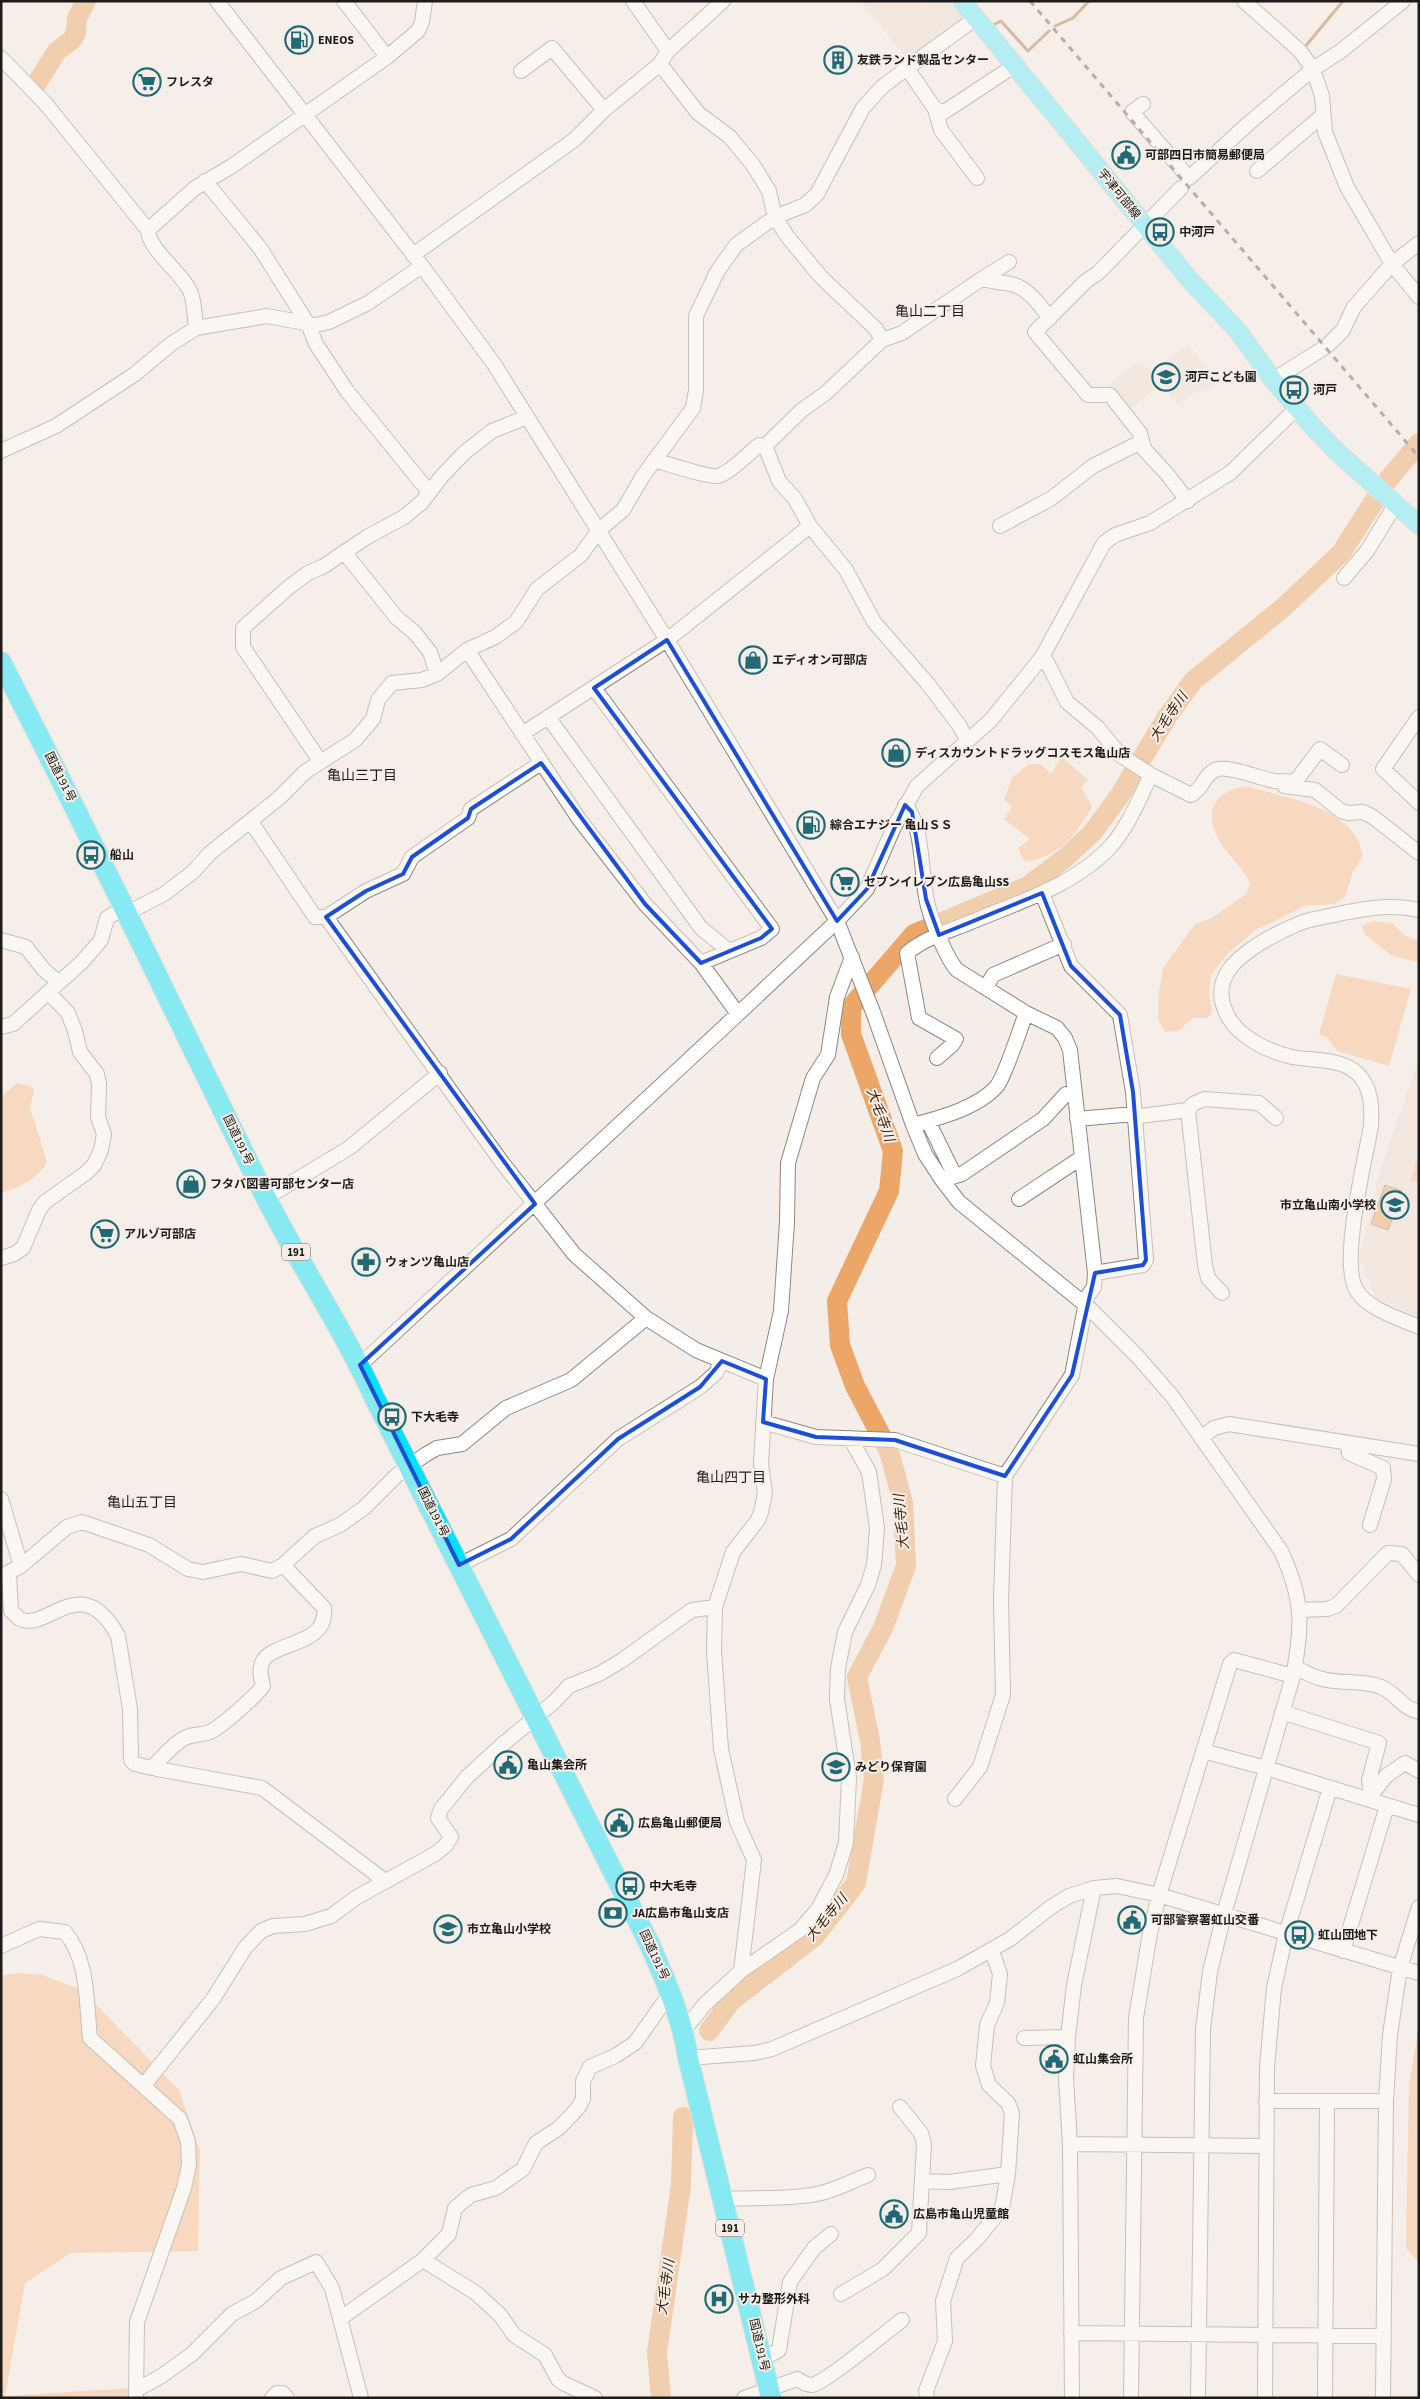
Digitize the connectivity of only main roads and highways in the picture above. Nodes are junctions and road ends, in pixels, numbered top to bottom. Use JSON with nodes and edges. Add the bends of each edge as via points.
{"nodes":[{"id":1,"x":962,"y":1,"type":"edge"},
{"id":2,"x":1395,"y":499,"type":"junction"},
{"id":3,"x":1419,"y":511,"type":"edge"},
{"id":4,"x":1419,"y":525,"type":"edge"},
{"id":5,"x":1,"y":662,"type":"edge"},
{"id":6,"x":770,"y":2392,"type":"edge"}],
"edges":[{"from":1,"to":2,"type":"main road","name":"宇津可部線","via":[[1189,279],[1237,330],[1273,380],[1334,449],[1375,478]]},
{"from":2,"to":3,"type":"main road","name":"宇津可部線"},
{"from":2,"to":4,"type":"main road","name":"宇津可部線"},
{"from":5,"to":6,"type":"highway","name":"国道191号","number":"191","via":[[266,1198],[360,1365],[671,1992],[684,2030],[688,2058]]}]}
